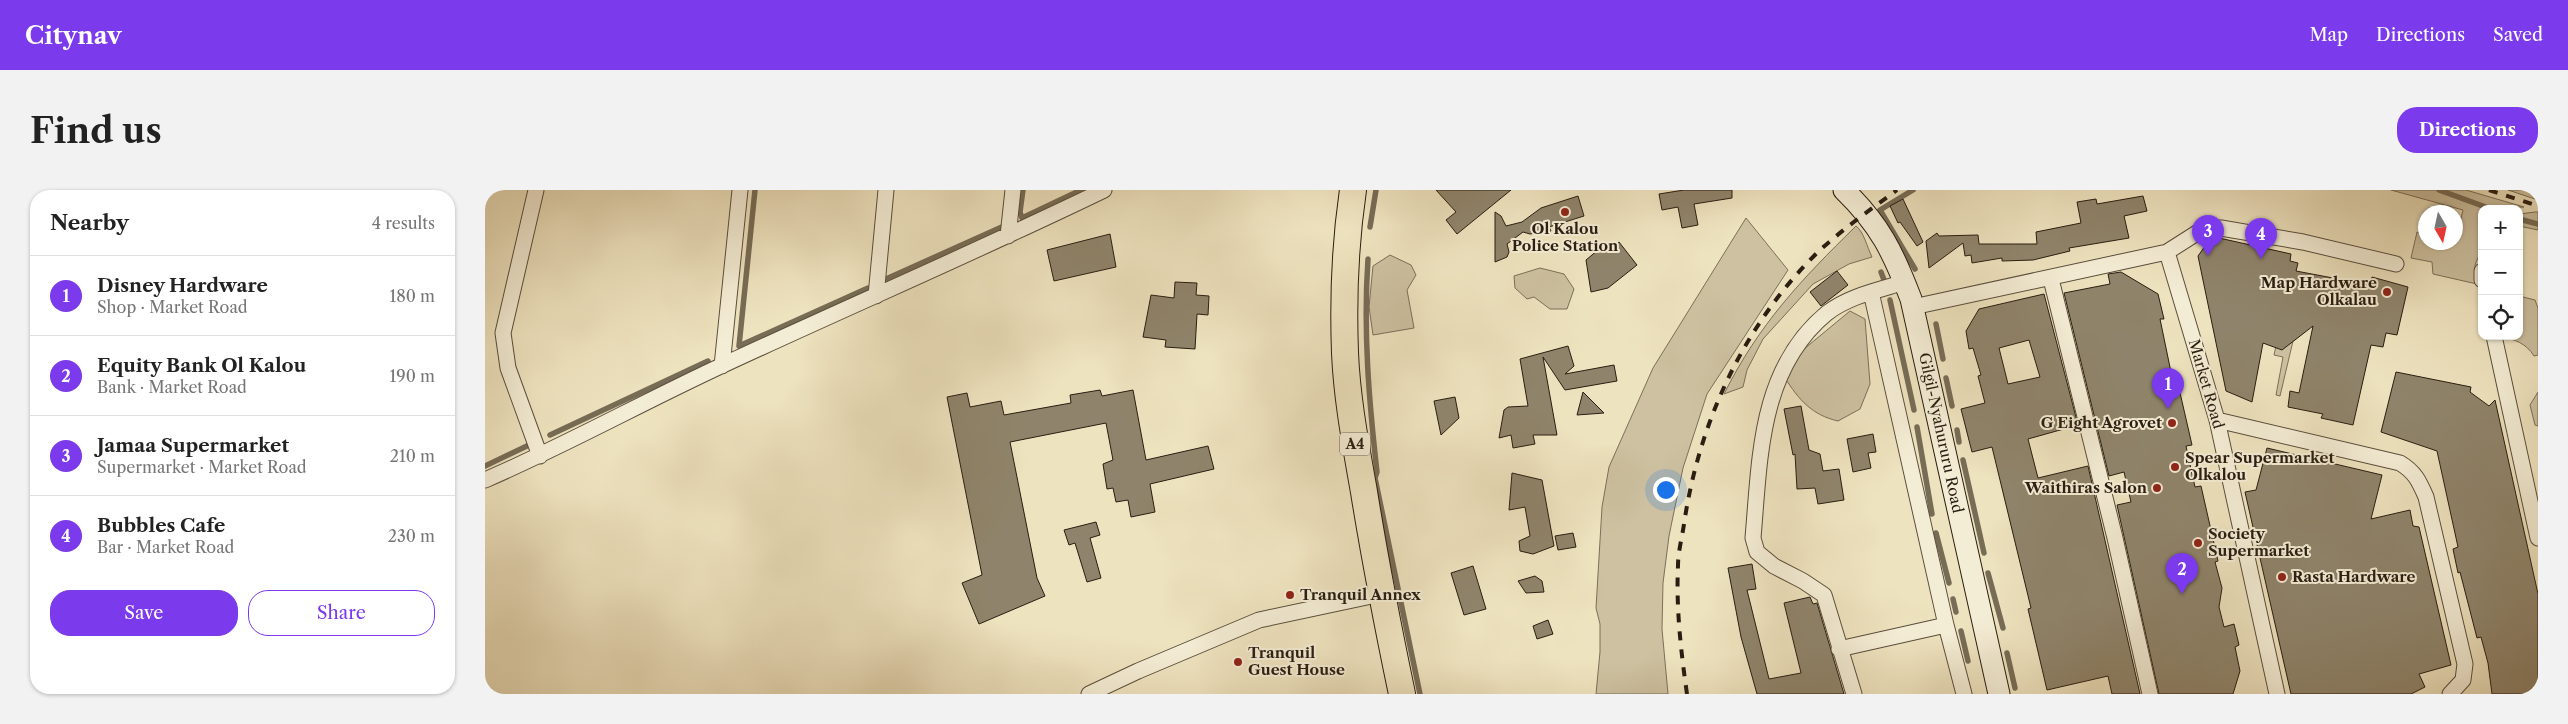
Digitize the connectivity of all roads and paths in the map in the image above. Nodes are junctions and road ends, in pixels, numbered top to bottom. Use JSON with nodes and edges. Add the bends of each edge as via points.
{"nodes":[{"id":1,"x":536,"y":190,"type":"edge"},
{"id":2,"x":740,"y":190,"type":"edge"},
{"id":3,"x":886,"y":190,"type":"edge"},
{"id":4,"x":1013,"y":190,"type":"edge"},
{"id":5,"x":1104,"y":190,"type":"edge"},
{"id":6,"x":1353,"y":190,"type":"edge"},
{"id":7,"x":1844,"y":190,"type":"edge"},
{"id":8,"x":1008,"y":236,"type":"junction"},
{"id":9,"x":2167,"y":252,"type":"junction"},
{"id":10,"x":2396,"y":264,"type":"dead end"},
{"id":11,"x":2051,"y":279,"type":"junction"},
{"id":12,"x":1905,"y":282,"type":"junction"},
{"id":13,"x":1871,"y":292,"type":"junction"},
{"id":14,"x":876,"y":296,"type":"junction"},
{"id":15,"x":1913,"y":307,"type":"junction"},
{"id":16,"x":2495,"y":340,"type":"edge"},
{"id":17,"x":722,"y":366,"type":"junction"},
{"id":18,"x":2217,"y":420,"type":"junction"},
{"id":19,"x":540,"y":456,"type":"junction"},
{"id":20,"x":485,"y":480,"type":"edge"},
{"id":21,"x":2538,"y":538,"type":"edge"},
{"id":22,"x":1381,"y":594,"type":"junction"},
{"id":23,"x":1946,"y":625,"type":"junction"},
{"id":24,"x":1839,"y":649,"type":"junction"},
{"id":25,"x":1089,"y":694,"type":"edge"},
{"id":26,"x":1402,"y":694,"type":"edge"},
{"id":27,"x":1854,"y":694,"type":"edge"},
{"id":28,"x":1964,"y":694,"type":"edge"},
{"id":29,"x":1999,"y":694,"type":"edge"},
{"id":30,"x":2150,"y":694,"type":"edge"},
{"id":31,"x":2277,"y":694,"type":"edge"},
{"id":32,"x":2450,"y":694,"type":"edge"}],
"edges":[{"from":1,"to":19,"type":"street","via":[[503,333],[508,368]]},
{"from":2,"to":17,"type":"street"},
{"from":3,"to":14,"type":"street"},
{"from":4,"to":8,"type":"street"},
{"from":5,"to":8,"type":"street"},
{"from":6,"to":22,"type":"highway","number":"A4","via":[[1344,304],[1345,355],[1352,427]]},
{"from":7,"to":12,"type":"main road","name":"Gilgil-Nyahururu Road","via":[[1879,229]]},
{"from":8,"to":14,"type":"street"},
{"from":9,"to":10,"type":"street","via":[[2201,231],[2221,228],[2303,242]]},
{"from":9,"to":11,"type":"street"},
{"from":9,"to":18,"type":"street","name":"Market Road"},
{"from":11,"to":15,"type":"street"},
{"from":11,"to":30,"type":"street"},
{"from":12,"to":13,"type":"street"},
{"from":12,"to":15,"type":"main road","name":"Gilgil-Nyahururu Road"},
{"from":13,"to":23,"type":"street"},
{"from":13,"to":24,"type":"street","via":[[1828,313],[1805,336],[1784,364],[1762,433],[1753,538],[1757,552],[1823,595]]},
{"from":14,"to":17,"type":"street"},
{"from":15,"to":29,"type":"main road","name":"Gilgil-Nyahururu Road"},
{"from":16,"to":21,"type":"street"},
{"from":17,"to":19,"type":"street"},
{"from":18,"to":31,"type":"street","name":"Market Road"},
{"from":18,"to":32,"type":"street","via":[[2400,463],[2412,470],[2426,497],[2465,664],[2463,680]]},
{"from":19,"to":20,"type":"street"},
{"from":22,"to":25,"type":"street","via":[[1259,620]]},
{"from":22,"to":26,"type":"highway","number":"A4"},
{"from":23,"to":24,"type":"street"},
{"from":23,"to":28,"type":"street"},
{"from":24,"to":27,"type":"street"}]}
